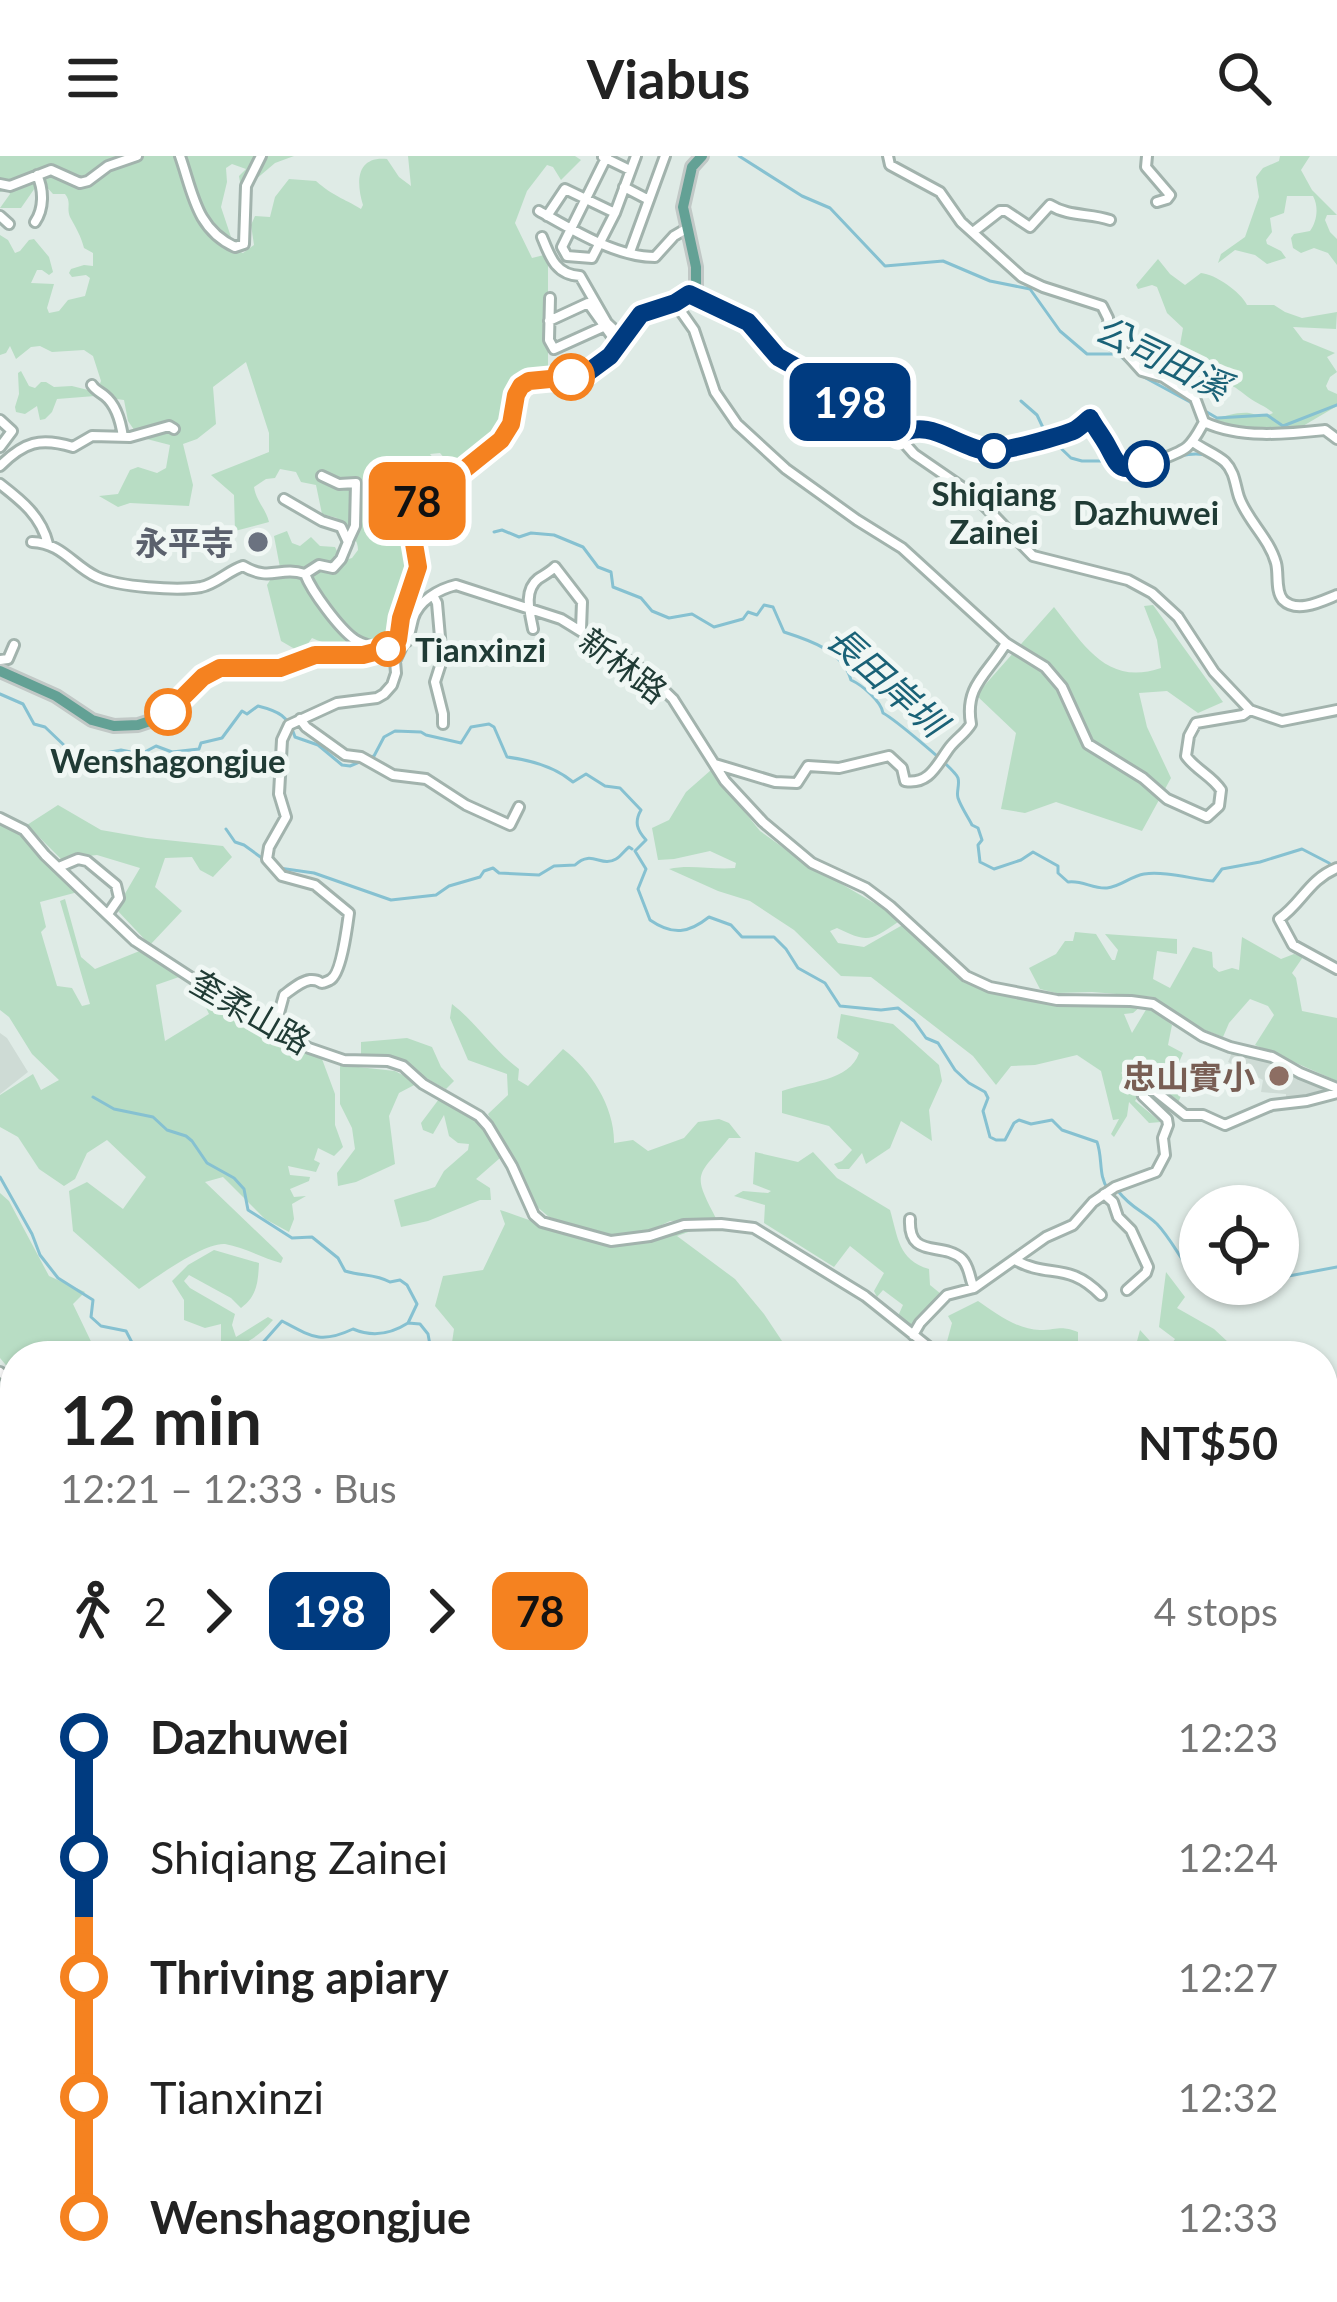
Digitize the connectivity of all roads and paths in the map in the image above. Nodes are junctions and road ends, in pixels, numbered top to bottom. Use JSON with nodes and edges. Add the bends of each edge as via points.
{"nodes":[{"id":1,"x":136,"y":156,"type":"edge"},
{"id":2,"x":180,"y":156,"type":"edge"},
{"id":3,"x":261,"y":156,"type":"edge"},
{"id":4,"x":636,"y":156,"type":"edge"},
{"id":5,"x":665,"y":156,"type":"edge"},
{"id":6,"x":701,"y":156,"type":"edge"},
{"id":7,"x":888,"y":156,"type":"edge"},
{"id":8,"x":1147,"y":156,"type":"edge"},
{"id":9,"x":605,"y":157,"type":"edge"},
{"id":10,"x":630,"y":170,"type":"junction"},
{"id":11,"x":38,"y":176,"type":"junction"},
{"id":12,"x":0,"y":184,"type":"edge"},
{"id":13,"x":624,"y":187,"type":"junction"},
{"id":14,"x":585,"y":200,"type":"junction"},
{"id":15,"x":650,"y":200,"type":"junction"},
{"id":16,"x":1157,"y":202,"type":"dead end"},
{"id":17,"x":615,"y":213,"type":"junction"},
{"id":18,"x":0,"y":216,"type":"edge"},
{"id":19,"x":1110,"y":220,"type":"dead end"},
{"id":20,"x":35,"y":222,"type":"dead end"},
{"id":21,"x":9,"y":224,"type":"dead end"},
{"id":22,"x":571,"y":229,"type":"junction"},
{"id":23,"x":686,"y":229,"type":"junction"},
{"id":24,"x":974,"y":232,"type":"junction"},
{"id":25,"x":542,"y":237,"type":"dead end"},
{"id":26,"x":601,"y":242,"type":"junction"},
{"id":27,"x":630,"y":251,"type":"junction"},
{"id":28,"x":689,"y":294,"type":"junction"},
{"id":29,"x":550,"y":298,"type":"dead end"},
{"id":30,"x":675,"y":303,"type":"junction"},
{"id":31,"x":549,"y":321,"type":"junction"},
{"id":32,"x":605,"y":326,"type":"junction"},
{"id":33,"x":622,"y":342,"type":"junction"},
{"id":34,"x":92,"y":385,"type":"dead end"},
{"id":35,"x":0,"y":420,"type":"edge"},
{"id":36,"x":1203,"y":421,"type":"junction"},
{"id":37,"x":174,"y":429,"type":"dead end"},
{"id":38,"x":898,"y":436,"type":"junction"},
{"id":39,"x":123,"y":437,"type":"junction"},
{"id":40,"x":1337,"y":439,"type":"edge"},
{"id":41,"x":1192,"y":442,"type":"junction"},
{"id":42,"x":0,"y":447,"type":"edge"},
{"id":43,"x":0,"y":466,"type":"edge"},
{"id":44,"x":322,"y":476,"type":"dead end"},
{"id":45,"x":0,"y":484,"type":"edge"},
{"id":46,"x":284,"y":499,"type":"dead end"},
{"id":47,"x":32,"y":542,"type":"dead end"},
{"id":48,"x":348,"y":542,"type":"junction"},
{"id":49,"x":48,"y":544,"type":"junction"},
{"id":50,"x":305,"y":574,"type":"junction"},
{"id":51,"x":433,"y":595,"type":"junction"},
{"id":52,"x":1337,"y":595,"type":"edge"},
{"id":53,"x":528,"y":609,"type":"junction"},
{"id":54,"x":533,"y":629,"type":"dead end"},
{"id":55,"x":580,"y":629,"type":"junction"},
{"id":56,"x":401,"y":641,"type":"junction"},
{"id":57,"x":1006,"y":643,"type":"junction"},
{"id":58,"x":14,"y":644,"type":"dead end"},
{"id":59,"x":384,"y":650,"type":"junction"},
{"id":60,"x":0,"y":660,"type":"edge"},
{"id":61,"x":0,"y":671,"type":"edge"},
{"id":62,"x":1250,"y":710,"type":"junction"},
{"id":63,"x":1337,"y":710,"type":"edge"},
{"id":64,"x":294,"y":722,"type":"junction"},
{"id":65,"x":443,"y":724,"type":"dead end"},
{"id":66,"x":713,"y":764,"type":"junction"},
{"id":67,"x":519,"y":807,"type":"dead end"},
{"id":68,"x":0,"y":818,"type":"edge"},
{"id":69,"x":59,"y":868,"type":"junction"},
{"id":70,"x":1337,"y":868,"type":"edge"},
{"id":71,"x":108,"y":914,"type":"junction"},
{"id":72,"x":1337,"y":969,"type":"edge"},
{"id":73,"x":275,"y":1028,"type":"junction"},
{"id":74,"x":1337,"y":1090,"type":"edge"},
{"id":75,"x":1109,"y":1191,"type":"junction"},
{"id":76,"x":910,"y":1219,"type":"dead end"},
{"id":77,"x":1016,"y":1260,"type":"junction"},
{"id":78,"x":974,"y":1288,"type":"junction"},
{"id":79,"x":1127,"y":1291,"type":"dead end"},
{"id":80,"x":1101,"y":1295,"type":"dead end"},
{"id":81,"x":913,"y":1335,"type":"junction"},
{"id":82,"x":920,"y":1341,"type":"edge"}],
"edges":[{"from":1,"to":11,"type":"street","via":[[88,182],[51,170]]},
{"from":2,"to":3,"type":"street","via":[[203,224],[236,247],[244,244],[246,186]]},
{"from":4,"to":10,"type":"street"},
{"from":5,"to":15,"type":"street"},
{"from":6,"to":23,"type":"main road","via":[[683,197]]},
{"from":7,"to":24,"type":"street","via":[[890,165],[940,192]]},
{"from":8,"to":16,"type":"street","via":[[1146,167],[1170,195]]},
{"from":9,"to":10,"type":"street"},
{"from":9,"to":14,"type":"street"},
{"from":10,"to":13,"type":"street"},
{"from":11,"to":12,"type":"street"},
{"from":11,"to":20,"type":"street"},
{"from":13,"to":15,"type":"street"},
{"from":13,"to":17,"type":"street"},
{"from":14,"to":17,"type":"street"},
{"from":14,"to":22,"type":"street"},
{"from":14,"to":22,"type":"street","via":[[565,190],[543,213]]},
{"from":15,"to":27,"type":"street"},
{"from":17,"to":26,"type":"street"},
{"from":18,"to":21,"type":"street"},
{"from":19,"to":24,"type":"street","via":[[1050,206],[1030,227],[1000,211]]},
{"from":22,"to":26,"type":"street"},
{"from":22,"to":26,"type":"street","via":[[562,248],[567,256],[592,258]]},
{"from":23,"to":27,"type":"street","via":[[655,257]]},
{"from":23,"to":28,"type":"main road","via":[[697,267]]},
{"from":24,"to":36,"type":"street","via":[[1022,277],[1102,306],[1110,344],[1142,371],[1191,394]]},
{"from":25,"to":33,"type":"street","via":[[553,263],[580,276]]},
{"from":26,"to":27,"type":"street"},
{"from":28,"to":30,"type":"main road"},
{"from":28,"to":38,"type":"street","via":[[748,322],[778,357]]},
{"from":29,"to":31,"type":"street"},
{"from":30,"to":33,"type":"main road","via":[[641,314]]},
{"from":30,"to":57,"type":"street","via":[[736,424],[785,469],[902,548]]},
{"from":31,"to":32,"type":"street","via":[[588,303]]},
{"from":31,"to":32,"type":"street","via":[[554,349]]},
{"from":32,"to":33,"type":"street"},
{"from":33,"to":56,"type":"main road","via":[[587,373],[521,386],[501,440],[415,503],[418,567]]},
{"from":34,"to":39,"type":"street","via":[[108,398]]},
{"from":35,"to":42,"type":"street","via":[[12,431]]},
{"from":36,"to":40,"type":"street","via":[[1276,434],[1325,430]]},
{"from":36,"to":41,"type":"street"},
{"from":37,"to":39,"type":"street"},
{"from":38,"to":41,"type":"street","via":[[940,433],[985,452],[1075,430],[1090,418],[1112,461],[1134,469]]},
{"from":38,"to":62,"type":"street","via":[[975,496],[1033,556],[1152,593]]},
{"from":39,"to":43,"type":"street","via":[[92,436],[73,447],[49,439]]},
{"from":41,"to":52,"type":"street","via":[[1225,462],[1235,479],[1276,562],[1283,600],[1312,605]]},
{"from":44,"to":48,"type":"street","via":[[356,483]]},
{"from":45,"to":49,"type":"street","via":[[32,511]]},
{"from":46,"to":48,"type":"street","via":[[341,527]]},
{"from":47,"to":49,"type":"street"},
{"from":48,"to":50,"type":"street","via":[[334,568]]},
{"from":49,"to":50,"type":"street","via":[[96,577],[138,587],[202,587],[243,566],[258,575]]},
{"from":50,"to":59,"type":"street","via":[[349,636]]},
{"from":51,"to":53,"type":"street","name":"新林路","via":[[456,585]]},
{"from":51,"to":56,"type":"street"},
{"from":51,"to":65,"type":"street"},
{"from":53,"to":54,"type":"street"},
{"from":53,"to":55,"type":"street","name":"新林路"},
{"from":53,"to":55,"type":"street","via":[[534,582],[555,567],[582,602]]},
{"from":55,"to":66,"type":"street","name":"新林路","via":[[673,700]]},
{"from":56,"to":59,"type":"main road"},
{"from":56,"to":64,"type":"street","via":[[384,694]]},
{"from":57,"to":62,"type":"street","via":[[1062,687],[1088,744],[1207,818],[1221,790],[1186,756],[1189,736],[1196,723]]},
{"from":57,"to":66,"type":"street","via":[[972,693],[965,734],[915,783],[905,782],[889,756],[808,766],[797,784]]},
{"from":58,"to":60,"type":"street"},
{"from":59,"to":61,"type":"main road","via":[[315,655],[280,668],[220,668],[172,710],[138,725],[92,720]]},
{"from":62,"to":63,"type":"street","via":[[1282,722]]},
{"from":64,"to":67,"type":"street","via":[[345,754],[393,775],[426,778],[510,825]]},
{"from":64,"to":73,"type":"street","via":[[281,740],[286,817],[267,860],[349,914],[340,971],[284,995]]},
{"from":66,"to":74,"type":"street","name":"新林路","via":[[788,844],[866,888],[966,976],[1057,1000],[1153,1004],[1202,1036]]},
{"from":68,"to":69,"type":"street","name":"奎柔山路","via":[[24,830]]},
{"from":69,"to":71,"type":"street","name":"奎柔山路"},
{"from":69,"to":71,"type":"street","via":[[87,861],[116,885],[119,898]]},
{"from":70,"to":72,"type":"street","via":[[1312,881],[1279,919],[1293,945]]},
{"from":71,"to":73,"type":"street","name":"奎柔山路","via":[[135,940]]},
{"from":73,"to":81,"type":"street","name":"奎柔山路","via":[[344,1060],[403,1066],[479,1116],[542,1222],[611,1241],[684,1226],[754,1228]]},
{"from":74,"to":75,"type":"street","via":[[1220,1125],[1146,1091],[1168,1119],[1163,1161],[1150,1176]]},
{"from":75,"to":77,"type":"street","via":[[1073,1226]]},
{"from":75,"to":79,"type":"street","via":[[1148,1267]]},
{"from":76,"to":78,"type":"street","via":[[920,1246],[962,1260]]},
{"from":77,"to":78,"type":"street"},
{"from":77,"to":80,"type":"street","via":[[1073,1273]]},
{"from":78,"to":81,"type":"street","via":[[941,1300]]},
{"from":81,"to":82,"type":"street","name":"奎柔山路"}]}
